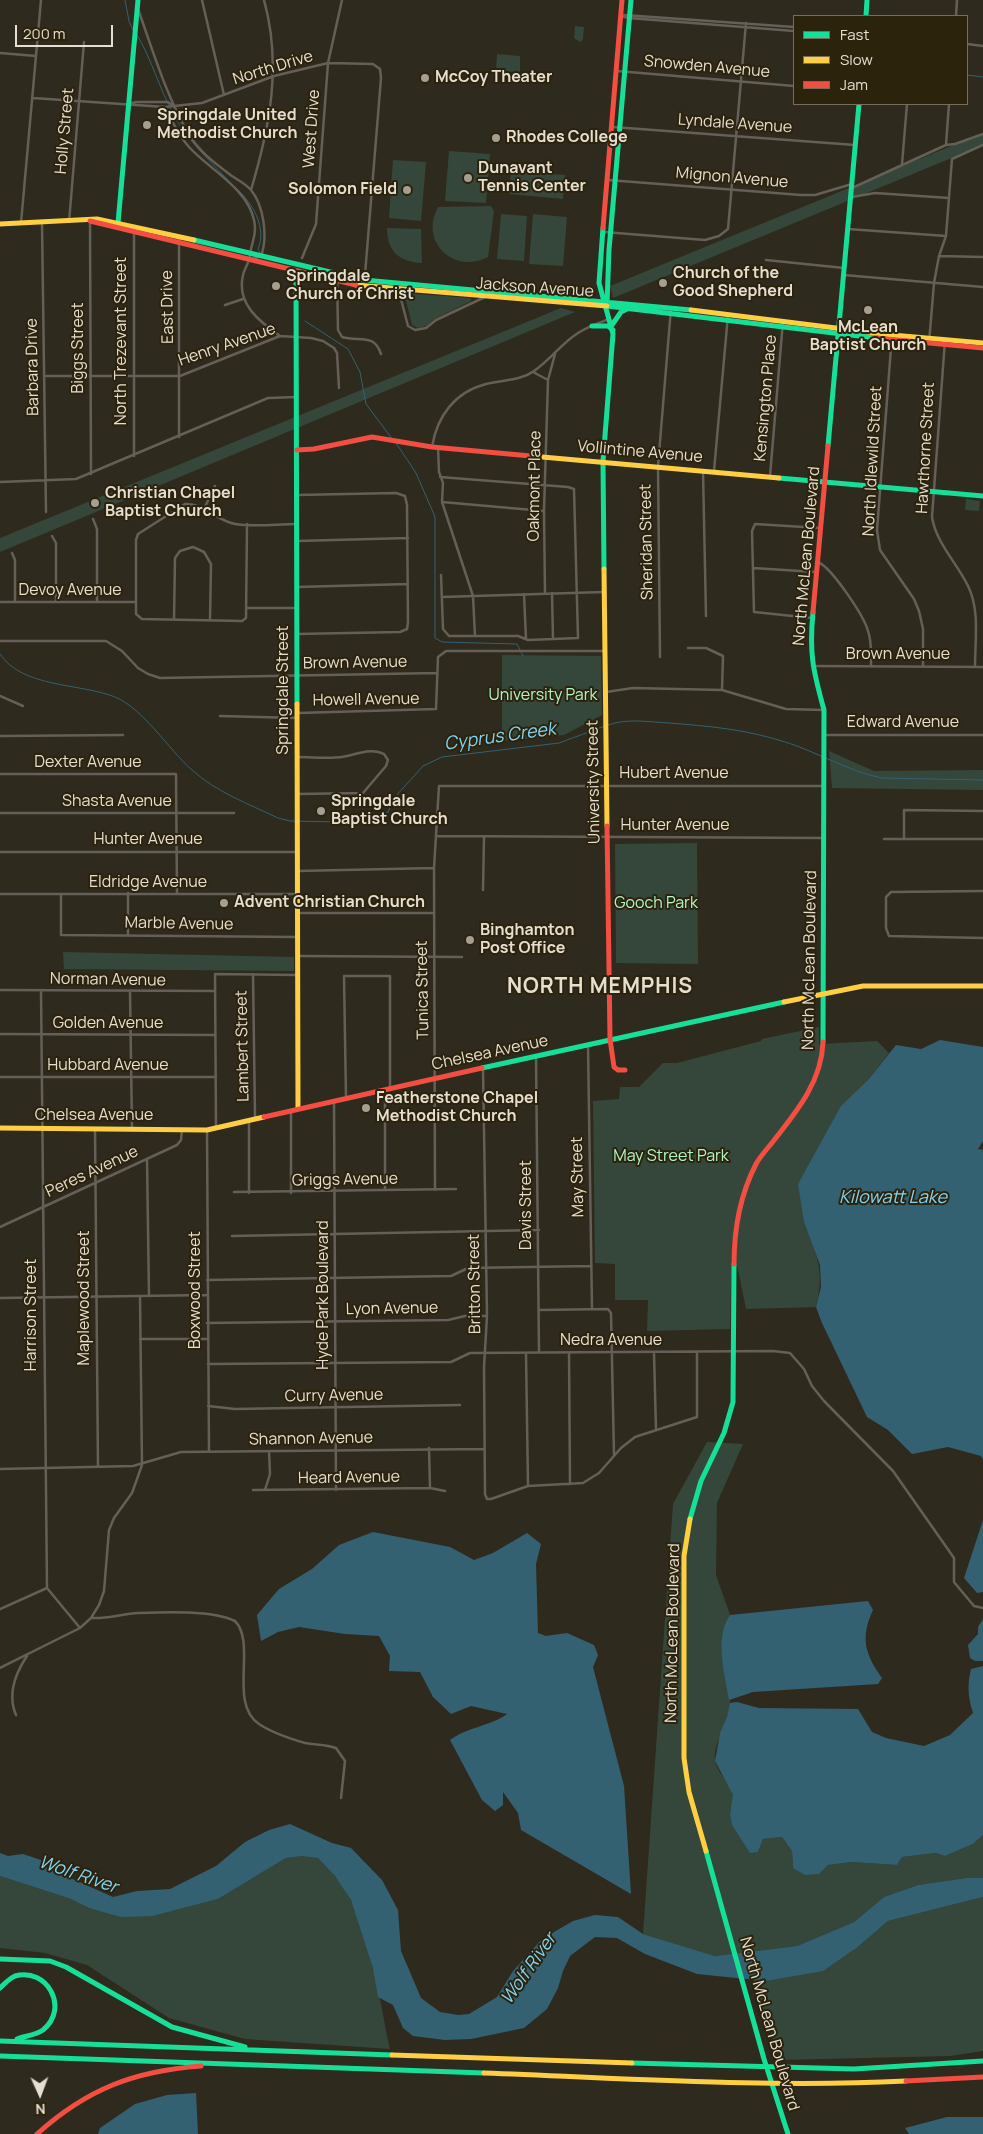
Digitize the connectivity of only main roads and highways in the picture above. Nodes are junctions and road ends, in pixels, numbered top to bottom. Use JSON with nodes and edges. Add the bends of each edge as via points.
{"nodes":[{"id":1,"x":138,"y":0,"type":"edge"},
{"id":2,"x":622,"y":0,"type":"edge"},
{"id":3,"x":631,"y":0,"type":"edge"},
{"id":4,"x":867,"y":0,"type":"edge"},
{"id":5,"x":866,"y":15,"type":"edge"},
{"id":6,"x":859,"y":105,"type":"edge"},
{"id":7,"x":119,"y":211,"type":"junction"},
{"id":8,"x":90,"y":221,"type":"junction"},
{"id":9,"x":108,"y":221,"type":"junction"},
{"id":10,"x":0,"y":224,"type":"edge"},
{"id":11,"x":118,"y":225,"type":"junction"},
{"id":12,"x":134,"y":229,"type":"junction"},
{"id":13,"x":251,"y":256,"type":"junction"},
{"id":14,"x":297,"y":268,"type":"junction"},
{"id":15,"x":337,"y":278,"type":"junction"},
{"id":16,"x":485,"y":294,"type":"junction"},
{"id":17,"x":606,"y":303,"type":"junction"},
{"id":18,"x":628,"y":308,"type":"junction"},
{"id":19,"x":671,"y":311,"type":"junction"},
{"id":20,"x":592,"y":326,"type":"road end"},
{"id":21,"x":613,"y":327,"type":"junction"},
{"id":22,"x":838,"y":330,"type":"junction"},
{"id":23,"x":944,"y":342,"type":"junction"},
{"id":24,"x":983,"y":343,"type":"edge"},
{"id":25,"x":983,"y":348,"type":"edge"},
{"id":26,"x":297,"y":450,"type":"junction"},
{"id":27,"x":602,"y":462,"type":"junction"},
{"id":28,"x":826,"y":482,"type":"junction"},
{"id":29,"x":983,"y":496,"type":"edge"},
{"id":30,"x":983,"y":986,"type":"edge"},
{"id":31,"x":825,"y":993,"type":"junction"},
{"id":32,"x":610,"y":1039,"type":"junction"},
{"id":33,"x":625,"y":1070,"type":"dead end"},
{"id":34,"x":298,"y":1108,"type":"junction"},
{"id":35,"x":0,"y":1128,"type":"edge"},
{"id":36,"x":0,"y":1961,"type":"edge"},
{"id":37,"x":0,"y":1988,"type":"edge"},
{"id":38,"x":2,"y":2041,"type":"edge"},
{"id":39,"x":270,"y":2050,"type":"junction"},
{"id":40,"x":0,"y":2056,"type":"edge"},
{"id":41,"x":983,"y":2061,"type":"edge"},
{"id":42,"x":239,"y":2064,"type":"junction"},
{"id":43,"x":983,"y":2077,"type":"edge"},
{"id":44,"x":37,"y":2134,"type":"edge"},
{"id":45,"x":788,"y":2134,"type":"edge"}],
"edges":[{"from":1,"to":7,"type":"main road"},
{"from":2,"to":17,"type":"main road","name":"University Street","via":[[599,283]]},
{"from":3,"to":17,"type":"main road","name":"University Street"},
{"from":4,"to":5,"type":"main road"},
{"from":6,"to":22,"type":"main road","name":"North McLean Boulevard"},
{"from":7,"to":9,"type":"main road"},
{"from":7,"to":11,"type":"main road"},
{"from":8,"to":9,"type":"main road","name":"Jackson Avenue"},
{"from":8,"to":10,"type":"main road","name":"Jackson Avenue"},
{"from":8,"to":11,"type":"main road","name":"Jackson Avenue"},
{"from":9,"to":11,"type":"main road","name":"Jackson Avenue"},
{"from":11,"to":12,"type":"main road","name":"Jackson Avenue"},
{"from":12,"to":13,"type":"main road","name":"Jackson Avenue","via":[[179,236]]},
{"from":12,"to":13,"type":"main road","name":"Jackson Avenue","via":[[178,243]]},
{"from":13,"to":14,"type":"main road","name":"Jackson Avenue"},
{"from":13,"to":14,"type":"main road","name":"Jackson Avenue","via":[[262,253]]},
{"from":14,"to":15,"type":"main road","name":"Jackson Avenue"},
{"from":14,"to":26,"type":"main road","name":"Springdale Street"},
{"from":15,"to":16,"type":"main road","name":"Jackson Avenue"},
{"from":15,"to":16,"type":"main road","name":"Jackson Avenue","via":[[364,287]]},
{"from":16,"to":17,"type":"main road","name":"Jackson Avenue"},
{"from":17,"to":18,"type":"main road","name":"Jackson Avenue"},
{"from":17,"to":19,"type":"main road","name":"Jackson Avenue"},
{"from":17,"to":21,"type":"main road","name":"University Street"},
{"from":18,"to":19,"type":"main road","name":"Jackson Avenue"},
{"from":18,"to":21,"type":"main road","via":[[621,312]]},
{"from":19,"to":22,"type":"main road","name":"Jackson Avenue"},
{"from":20,"to":21,"type":"main road"},
{"from":21,"to":27,"type":"main road","name":"University Street"},
{"from":22,"to":23,"type":"main road","name":"Jackson Avenue"},
{"from":22,"to":28,"type":"main road","name":"North McLean Boulevard"},
{"from":23,"to":24,"type":"main road","name":"Jackson Avenue"},
{"from":23,"to":25,"type":"main road","name":"Jackson Avenue"},
{"from":26,"to":27,"type":"main road","name":"Vollintine Avenue","via":[[363,438]]},
{"from":26,"to":34,"type":"main road","name":"Springdale Street"},
{"from":27,"to":28,"type":"main road","name":"Vollintine Avenue"},
{"from":27,"to":32,"type":"main road","name":"University Street"},
{"from":28,"to":29,"type":"main road","name":"Vollintine Avenue"},
{"from":28,"to":31,"type":"main road","name":"North McLean Boulevard","via":[[810,646],[824,710]]},
{"from":30,"to":31,"type":"main road","name":"Chelsea Avenue","via":[[863,986]]},
{"from":31,"to":32,"type":"main road","name":"Chelsea Avenue"},
{"from":31,"to":45,"type":"main road","name":"North McLean Boulevard","via":[[823,1050],[816,1078],[800,1108],[757,1162],[741,1201],[734,1238],[735,1386],[729,1417],[701,1481],[687,1528],[684,1556],[684,1758],[689,1792]]},
{"from":32,"to":33,"type":"main road","name":"University Street","via":[[614,1067]]},
{"from":32,"to":34,"type":"main road","name":"Chelsea Avenue"},
{"from":34,"to":35,"type":"main road","name":"Chelsea Avenue","via":[[207,1130]]},
{"from":36,"to":39,"type":"main road","via":[[50,1961],[172,2027],[207,2038]]},
{"from":37,"to":38,"type":"main road","via":[[15,1975],[38,1977],[53,1992],[57,2003],[56,2014],[44,2030],[34,2036]]},
{"from":38,"to":39,"type":"main road"},
{"from":39,"to":41,"type":"main road","via":[[787,2069],[854,2069]]},
{"from":40,"to":42,"type":"main road"},
{"from":42,"to":43,"type":"main road","via":[[762,2083],[852,2084]]},
{"from":42,"to":44,"type":"main road","via":[[161,2069],[137,2074],[80,2099]]}]}
